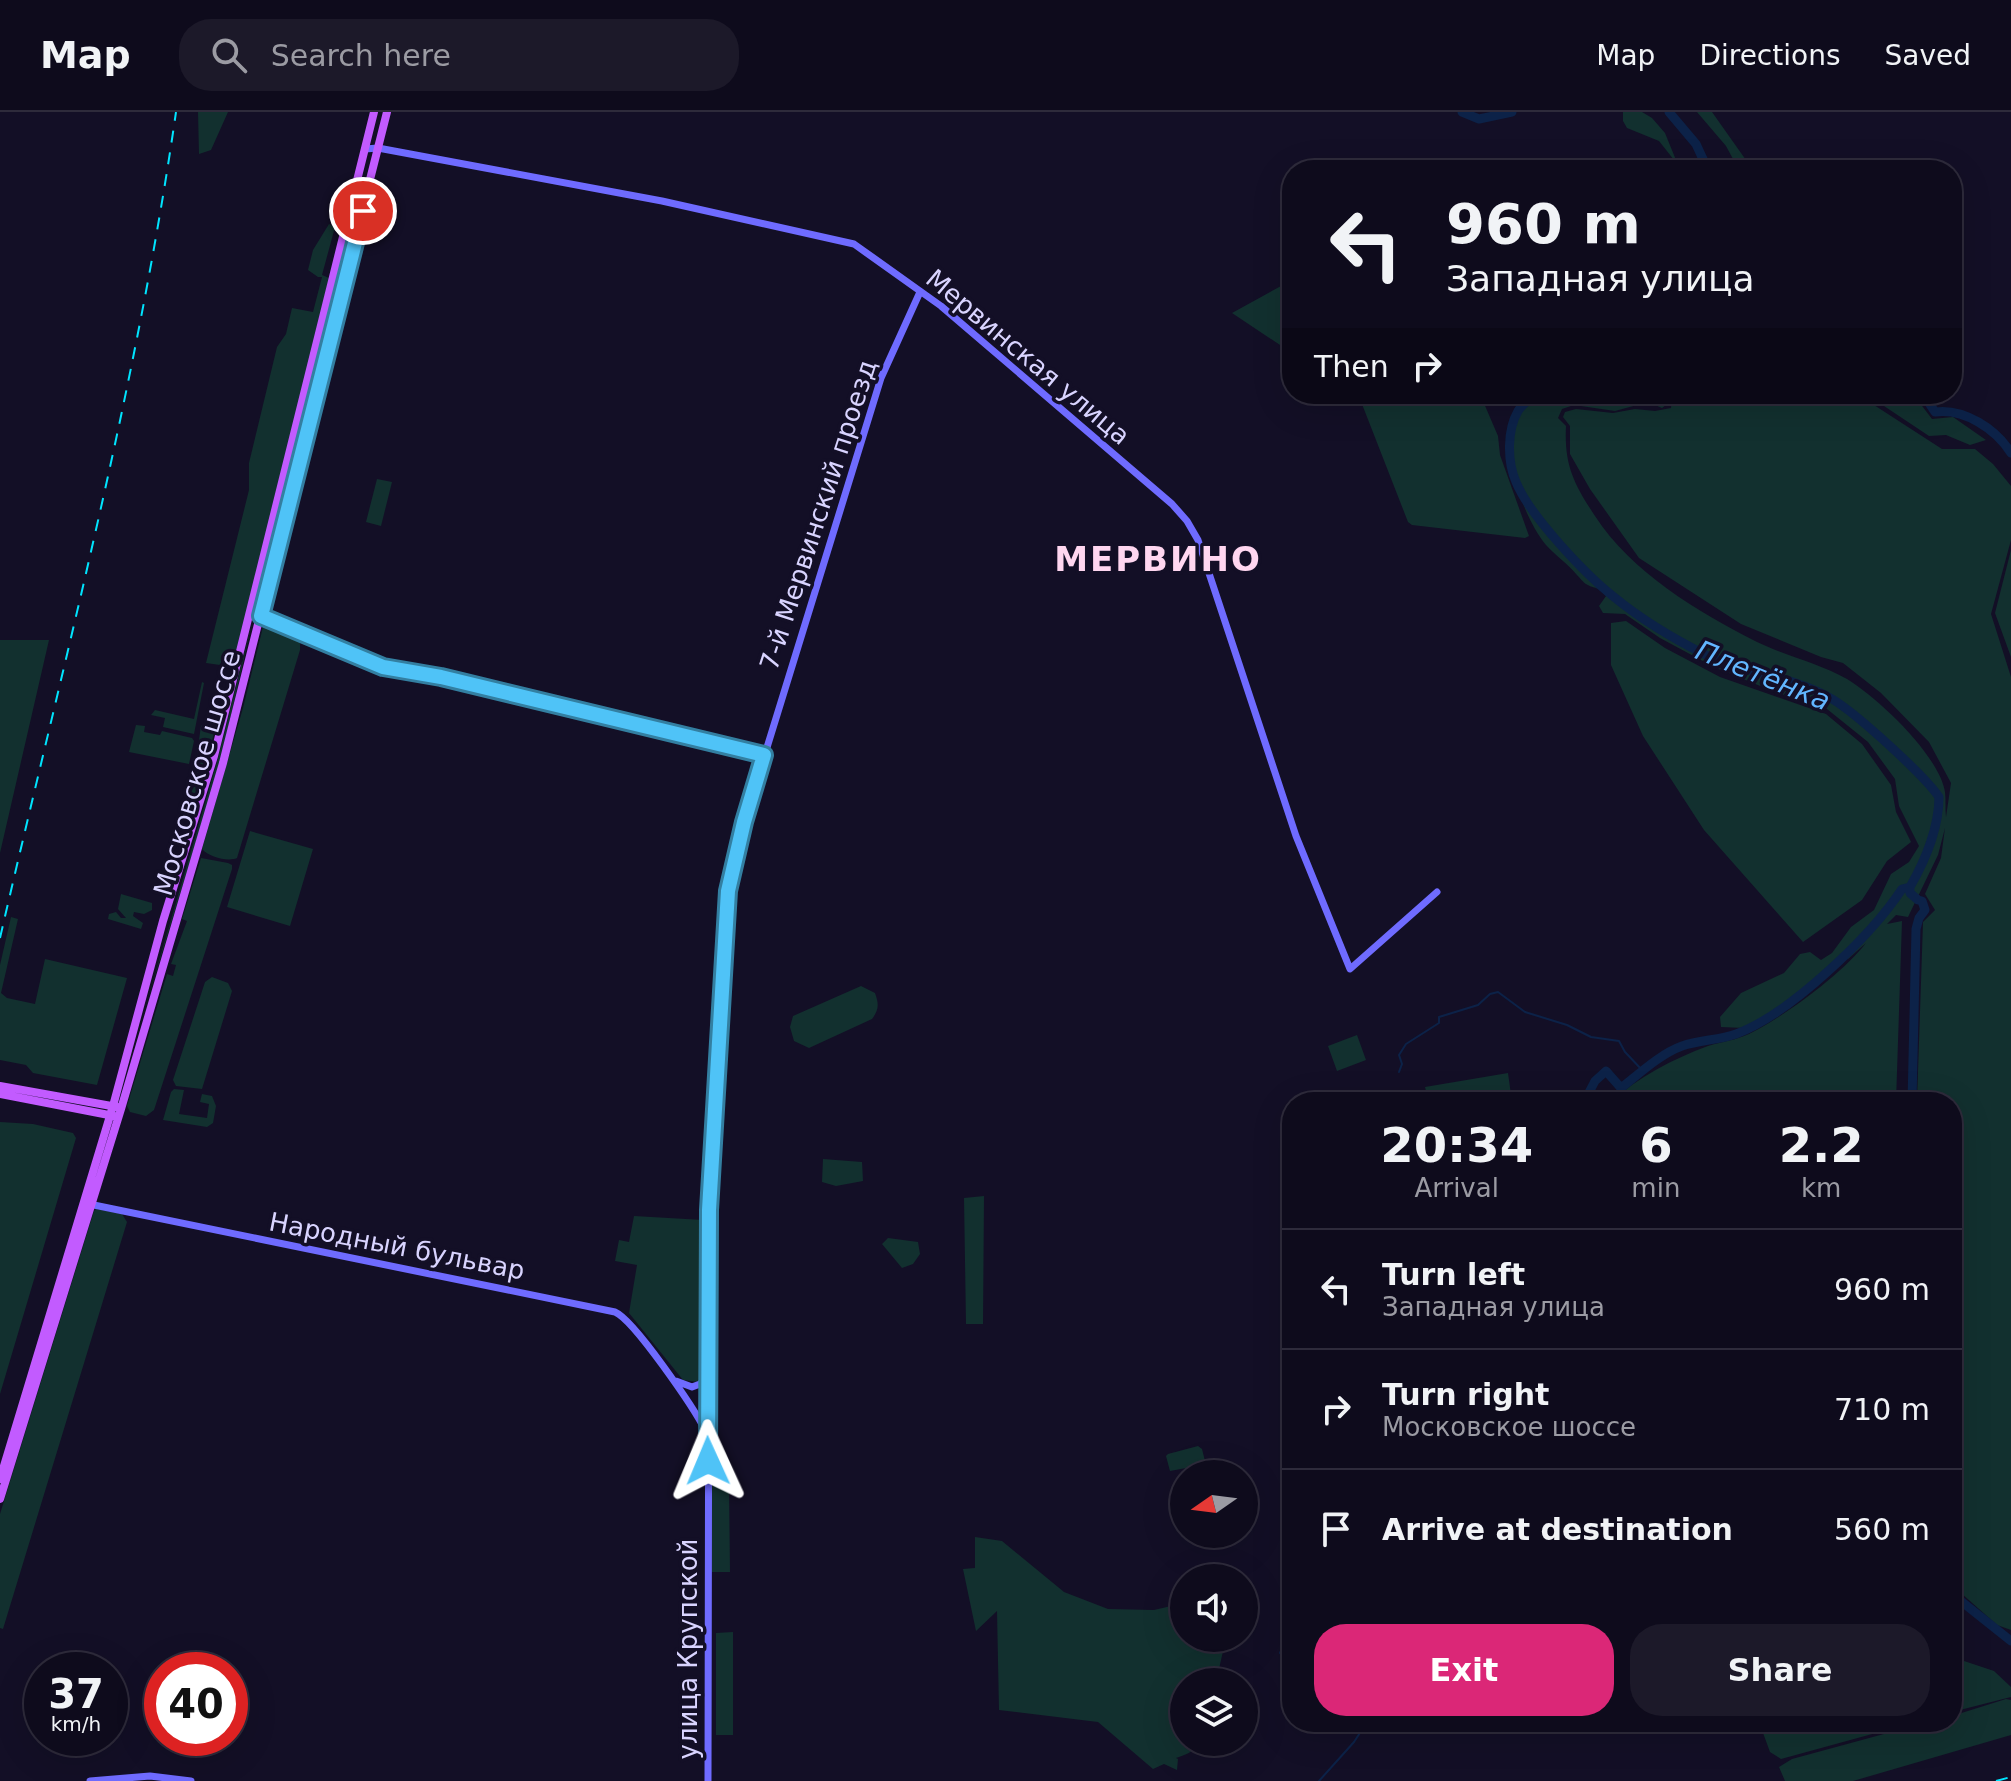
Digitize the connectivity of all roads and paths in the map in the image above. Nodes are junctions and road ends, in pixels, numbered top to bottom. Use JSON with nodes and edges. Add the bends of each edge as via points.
{"nodes":[{"id":1,"x":374,"y":112,"type":"edge"},
{"id":2,"x":387,"y":112,"type":"edge"},
{"id":3,"x":378,"y":148,"type":"junction"},
{"id":4,"x":365,"y":149,"type":"junction"},
{"id":5,"x":920,"y":292,"type":"junction"},
{"id":6,"x":250,"y":611,"type":"junction"},
{"id":7,"x":261,"y":616,"type":"junction"},
{"id":8,"x":764,"y":755,"type":"junction"},
{"id":9,"x":1437,"y":892,"type":"dead end"},
{"id":10,"x":0,"y":1086,"type":"edge"},
{"id":11,"x":0,"y":1094,"type":"edge"},
{"id":12,"x":116,"y":1112,"type":"junction"},
{"id":13,"x":87,"y":1203,"type":"junction"},
{"id":14,"x":708,"y":1375,"type":"junction"},
{"id":15,"x":673,"y":1379,"type":"junction"},
{"id":16,"x":707,"y":1408,"type":"junction"},
{"id":17,"x":696,"y":1412,"type":"junction"},
{"id":18,"x":707,"y":1434,"type":"junction"},
{"id":19,"x":0,"y":1479,"type":"edge"},
{"id":20,"x":0,"y":1499,"type":"edge"},
{"id":21,"x":90,"y":1781,"type":"edge"},
{"id":22,"x":191,"y":1781,"type":"edge"},
{"id":23,"x":708,"y":1781,"type":"edge"}],
"edges":[{"from":1,"to":4,"type":"main road","name":"Московское шоссе"},
{"from":2,"to":3,"type":"main road","name":"Московское шоссе"},
{"from":3,"to":4,"type":"street","name":"Мервинская улица"},
{"from":3,"to":5,"type":"street","name":"Мервинская улица","via":[[832,238],[868,252]]},
{"from":3,"to":7,"type":"main road","name":"Московское шоссе"},
{"from":4,"to":6,"type":"main road","name":"Московское шоссе"},
{"from":5,"to":8,"type":"street","name":"7-й Мервинский проезд","via":[[881,378]]},
{"from":5,"to":9,"type":"street","name":"Мервинская улица","via":[[1187,521],[1198,540],[1296,836],[1350,969]]},
{"from":6,"to":7,"type":"street"},
{"from":6,"to":12,"type":"main road","name":"Московское шоссе"},
{"from":7,"to":8,"type":"street","via":[[383,667]]},
{"from":7,"to":12,"type":"main road","name":"Московское шоссе","via":[[215,793]]},
{"from":8,"to":14,"type":"street","name":"улица Крупской","via":[[728,891],[709,1210]]},
{"from":10,"to":12,"type":"main road"},
{"from":11,"to":12,"type":"main road"},
{"from":12,"to":13,"type":"main road","name":"Московское шоссе"},
{"from":13,"to":15,"type":"street","name":"Народный бульвар","via":[[615,1312]]},
{"from":13,"to":19,"type":"main road","name":"Московское шоссе"},
{"from":13,"to":20,"type":"main road","name":"Московское шоссе"},
{"from":14,"to":15,"type":"street","via":[[692,1387]]},
{"from":14,"to":16,"type":"street","name":"улица Крупской"},
{"from":15,"to":17,"type":"street","name":"Народный бульвар"},
{"from":16,"to":17,"type":"street","via":[[704,1414]]},
{"from":16,"to":18,"type":"street","name":"улица Крупской"},
{"from":17,"to":18,"type":"street","name":"Народный бульвар"},
{"from":18,"to":23,"type":"street","name":"улица Крупской"},
{"from":21,"to":22,"type":"street","via":[[150,1776]]}]}
